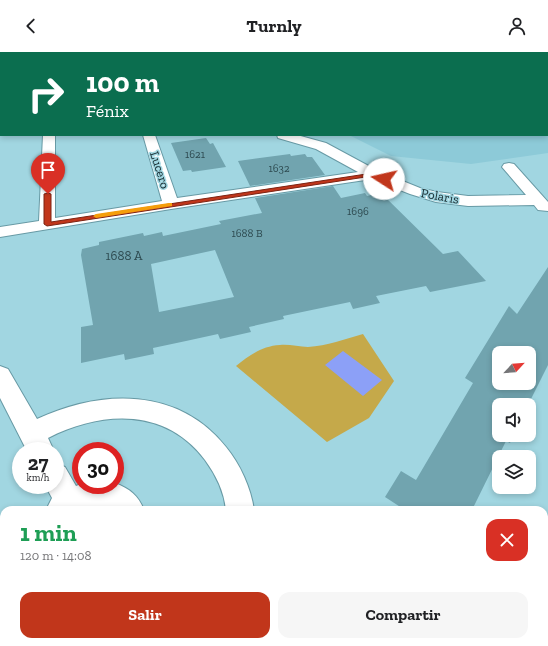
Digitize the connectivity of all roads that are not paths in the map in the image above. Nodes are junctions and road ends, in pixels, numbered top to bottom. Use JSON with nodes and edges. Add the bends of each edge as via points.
{"nodes":[{"id":1,"x":49,"y":136,"type":"edge"},
{"id":2,"x":149,"y":136,"type":"edge"},
{"id":3,"x":286,"y":136,"type":"edge"},
{"id":4,"x":509,"y":167,"type":"dead end"},
{"id":5,"x":373,"y":174,"type":"junction"},
{"id":6,"x":171,"y":204,"type":"junction"},
{"id":7,"x":543,"y":205,"type":"edge"},
{"id":8,"x":47,"y":224,"type":"junction"},
{"id":9,"x":0,"y":232,"type":"edge"},
{"id":10,"x":0,"y":375,"type":"edge"},
{"id":11,"x":37,"y":442,"type":"edge"},
{"id":12,"x":61,"y":494,"type":"edge"},
{"id":13,"x":65,"y":506,"type":"edge"},
{"id":14,"x":127,"y":506,"type":"edge"},
{"id":15,"x":239,"y":506,"type":"edge"}],
"edges":[{"from":1,"to":8,"type":"street"},
{"from":2,"to":6,"type":"street","name":"Lucero"},
{"from":3,"to":5,"type":"street","name":"Polaris","via":[[321,146]]},
{"from":4,"to":7,"type":"street"},
{"from":5,"to":6,"type":"street"},
{"from":5,"to":7,"type":"street","name":"Polaris","via":[[436,197]]},
{"from":6,"to":8,"type":"street"},
{"from":8,"to":9,"type":"street"},
{"from":10,"to":11,"type":"street"},
{"from":11,"to":15,"type":"street","via":[[46,426],[96,410],[122,408],[151,411],[174,418],[198,433],[216,451],[230,475]]},
{"from":12,"to":13,"type":"street"},
{"from":13,"to":14,"type":"street","via":[[87,494],[101,493],[112,495]]}]}
